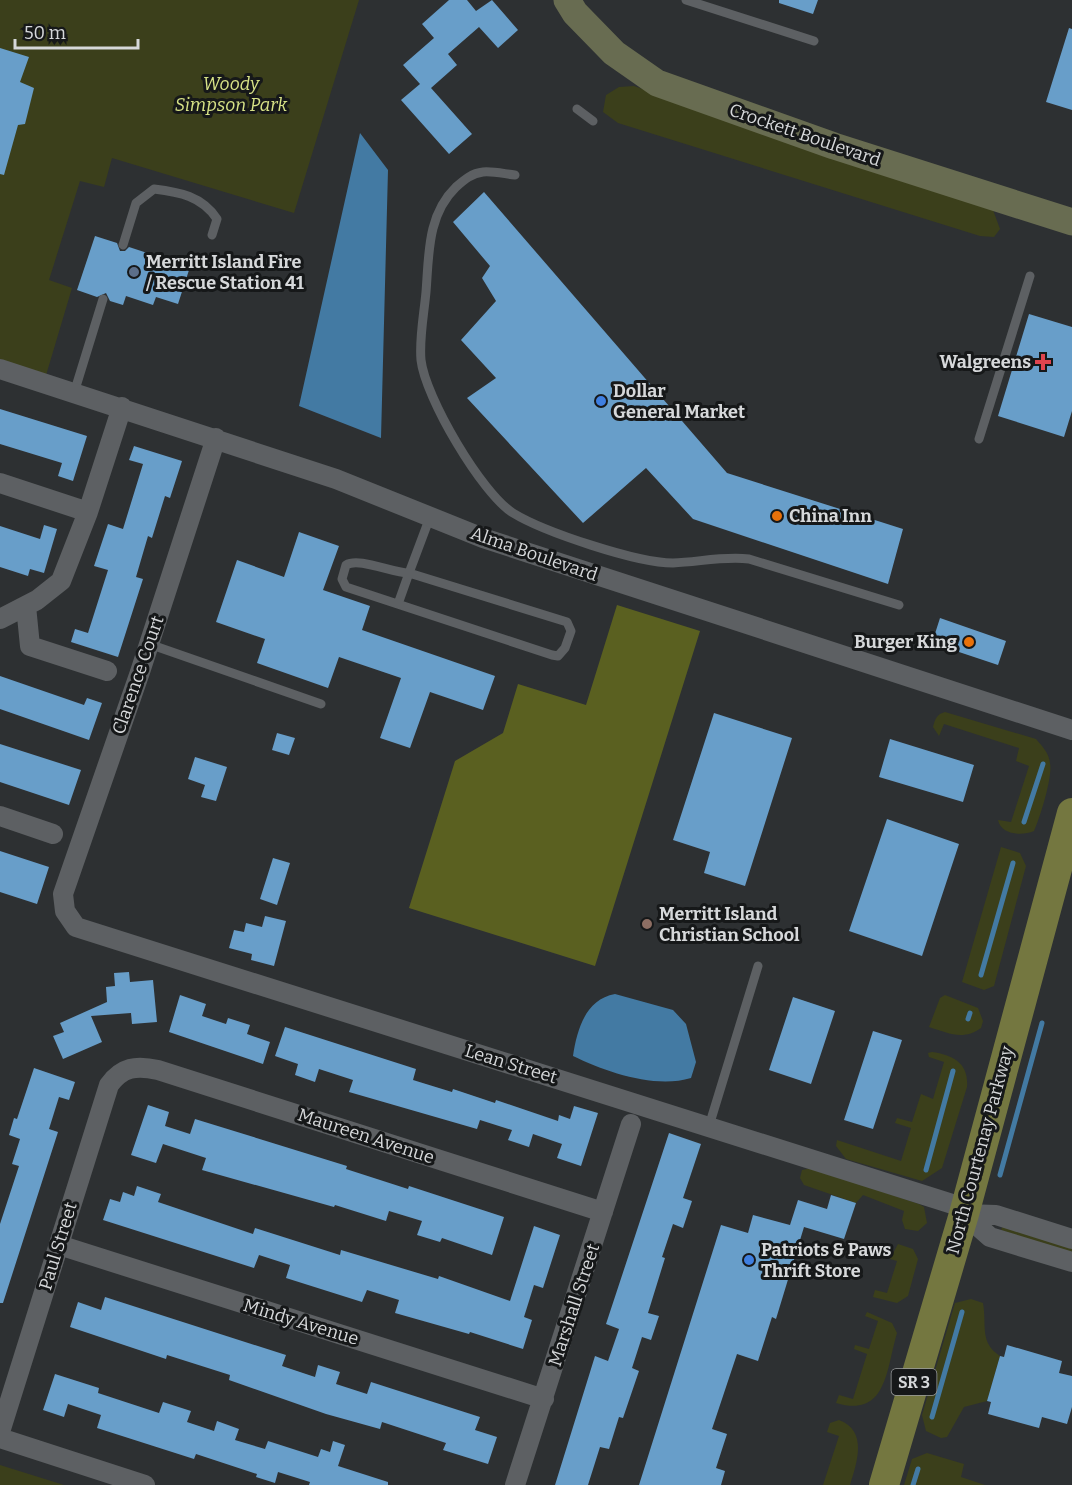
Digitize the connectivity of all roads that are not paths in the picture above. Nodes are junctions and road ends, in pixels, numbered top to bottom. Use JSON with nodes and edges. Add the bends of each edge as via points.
{"nodes":[{"id":1,"x":567,"y":0,"type":"edge"},
{"id":2,"x":686,"y":0,"type":"edge"},
{"id":3,"x":814,"y":41,"type":"dead end"},
{"id":4,"x":577,"y":109,"type":"dead end"},
{"id":5,"x":593,"y":121,"type":"dead end"},
{"id":6,"x":515,"y":175,"type":"dead end"},
{"id":7,"x":1072,"y":222,"type":"edge"},
{"id":8,"x":212,"y":235,"type":"dead end"},
{"id":9,"x":123,"y":245,"type":"dead end"},
{"id":10,"x":1030,"y":276,"type":"dead end"},
{"id":11,"x":103,"y":299,"type":"dead end"},
{"id":12,"x":0,"y":369,"type":"edge"},
{"id":13,"x":75,"y":393,"type":"junction"},
{"id":14,"x":122,"y":407,"type":"junction"},
{"id":15,"x":216,"y":438,"type":"junction"},
{"id":16,"x":979,"y":439,"type":"dead end"},
{"id":17,"x":0,"y":483,"type":"edge"},
{"id":18,"x":88,"y":512,"type":"junction"},
{"id":19,"x":430,"y":517,"type":"junction"},
{"id":20,"x":409,"y":573,"type":"junction"},
{"id":21,"x":398,"y":604,"type":"junction"},
{"id":22,"x":899,"y":605,"type":"dead end"},
{"id":23,"x":26,"y":606,"type":"junction"},
{"id":24,"x":0,"y":619,"type":"edge"},
{"id":25,"x":149,"y":644,"type":"junction"},
{"id":26,"x":107,"y":671,"type":"dead end"},
{"id":27,"x":321,"y":704,"type":"dead end"},
{"id":28,"x":1072,"y":730,"type":"edge"},
{"id":29,"x":1072,"y":813,"type":"edge"},
{"id":30,"x":0,"y":816,"type":"edge"},
{"id":31,"x":53,"y":834,"type":"dead end"},
{"id":32,"x":65,"y":911,"type":"joint"},
{"id":33,"x":758,"y":966,"type":"dead end"},
{"id":34,"x":128,"y":1068,"type":"joint"},
{"id":35,"x":631,"y":1124,"type":"dead end"},
{"id":36,"x":709,"y":1126,"type":"junction"},
{"id":37,"x":964,"y":1211,"type":"junction"},
{"id":38,"x":603,"y":1212,"type":"junction"},
{"id":39,"x":1072,"y":1239,"type":"edge"},
{"id":40,"x":59,"y":1245,"type":"junction"},
{"id":41,"x":1072,"y":1262,"type":"edge"},
{"id":42,"x":544,"y":1399,"type":"junction"},
{"id":43,"x":0,"y":1432,"type":"edge"},
{"id":44,"x":0,"y":1438,"type":"edge"},
{"id":45,"x":145,"y":1485,"type":"edge"},
{"id":46,"x":516,"y":1485,"type":"edge"},
{"id":47,"x":884,"y":1485,"type":"edge"}],
"edges":[{"from":1,"to":7,"type":"street","name":"Crockett Boulevard","via":[[615,53],[657,83],[834,146]]},
{"from":2,"to":3,"type":"lane"},
{"from":4,"to":5,"type":"lane"},
{"from":6,"to":22,"type":"lane","via":[[483,172],[467,177],[445,198],[433,224],[429,248],[421,361],[438,409],[487,489],[512,513],[561,535],[647,560],[673,562],[724,556],[749,559]]},
{"from":8,"to":9,"type":"lane","via":[[217,219],[210,208],[192,196],[154,189],[136,202]]},
{"from":10,"to":16,"type":"lane"},
{"from":11,"to":13,"type":"lane"},
{"from":12,"to":13,"type":"street","name":"Alma Boulevard"},
{"from":13,"to":14,"type":"street","name":"Alma Boulevard"},
{"from":14,"to":15,"type":"street","name":"Alma Boulevard"},
{"from":14,"to":18,"type":"street"},
{"from":15,"to":19,"type":"street","name":"Alma Boulevard","via":[[336,479]]},
{"from":15,"to":25,"type":"street","name":"Clarence Court"},
{"from":17,"to":18,"type":"street"},
{"from":18,"to":23,"type":"street","via":[[61,581]]},
{"from":19,"to":20,"type":"lane"},
{"from":19,"to":28,"type":"street","name":"Alma Boulevard","via":[[495,542]]},
{"from":20,"to":21,"type":"lane"},
{"from":20,"to":21,"type":"lane","via":[[358,562],[346,565],[344,585]]},
{"from":20,"to":21,"type":"lane","via":[[567,622],[571,631],[565,648],[558,656],[552,655]]},
{"from":23,"to":24,"type":"street"},
{"from":23,"to":26,"type":"street","via":[[30,646]]},
{"from":25,"to":27,"type":"lane"},
{"from":25,"to":32,"type":"street","name":"Clarence Court","via":[[63,894]]},
{"from":29,"to":37,"type":"main road","name":"North Courtenay Parkway","number":"SR 3"},
{"from":30,"to":31,"type":"street"},
{"from":32,"to":36,"type":"street","name":"Lean Street","via":[[76,927]]},
{"from":33,"to":36,"type":"lane"},
{"from":34,"to":38,"type":"street","name":"Maureen Avenue","via":[[144,1066],[158,1070]]},
{"from":34,"to":40,"type":"street","name":"Paul Street","via":[[108,1085]]},
{"from":35,"to":38,"type":"street","name":"Marshall Street"},
{"from":36,"to":37,"type":"street","name":"Lean Street"},
{"from":37,"to":39,"type":"street","via":[[996,1215]]},
{"from":37,"to":41,"type":"street","via":[[990,1237]]},
{"from":37,"to":47,"type":"main road","name":"North Courtenay Parkway","number":"SR 3"},
{"from":38,"to":42,"type":"street","name":"Marshall Street"},
{"from":40,"to":42,"type":"street","name":"Mindy Avenue"},
{"from":40,"to":43,"type":"street","name":"Paul Street"},
{"from":42,"to":46,"type":"street","name":"Marshall Street"},
{"from":44,"to":45,"type":"street"}]}
